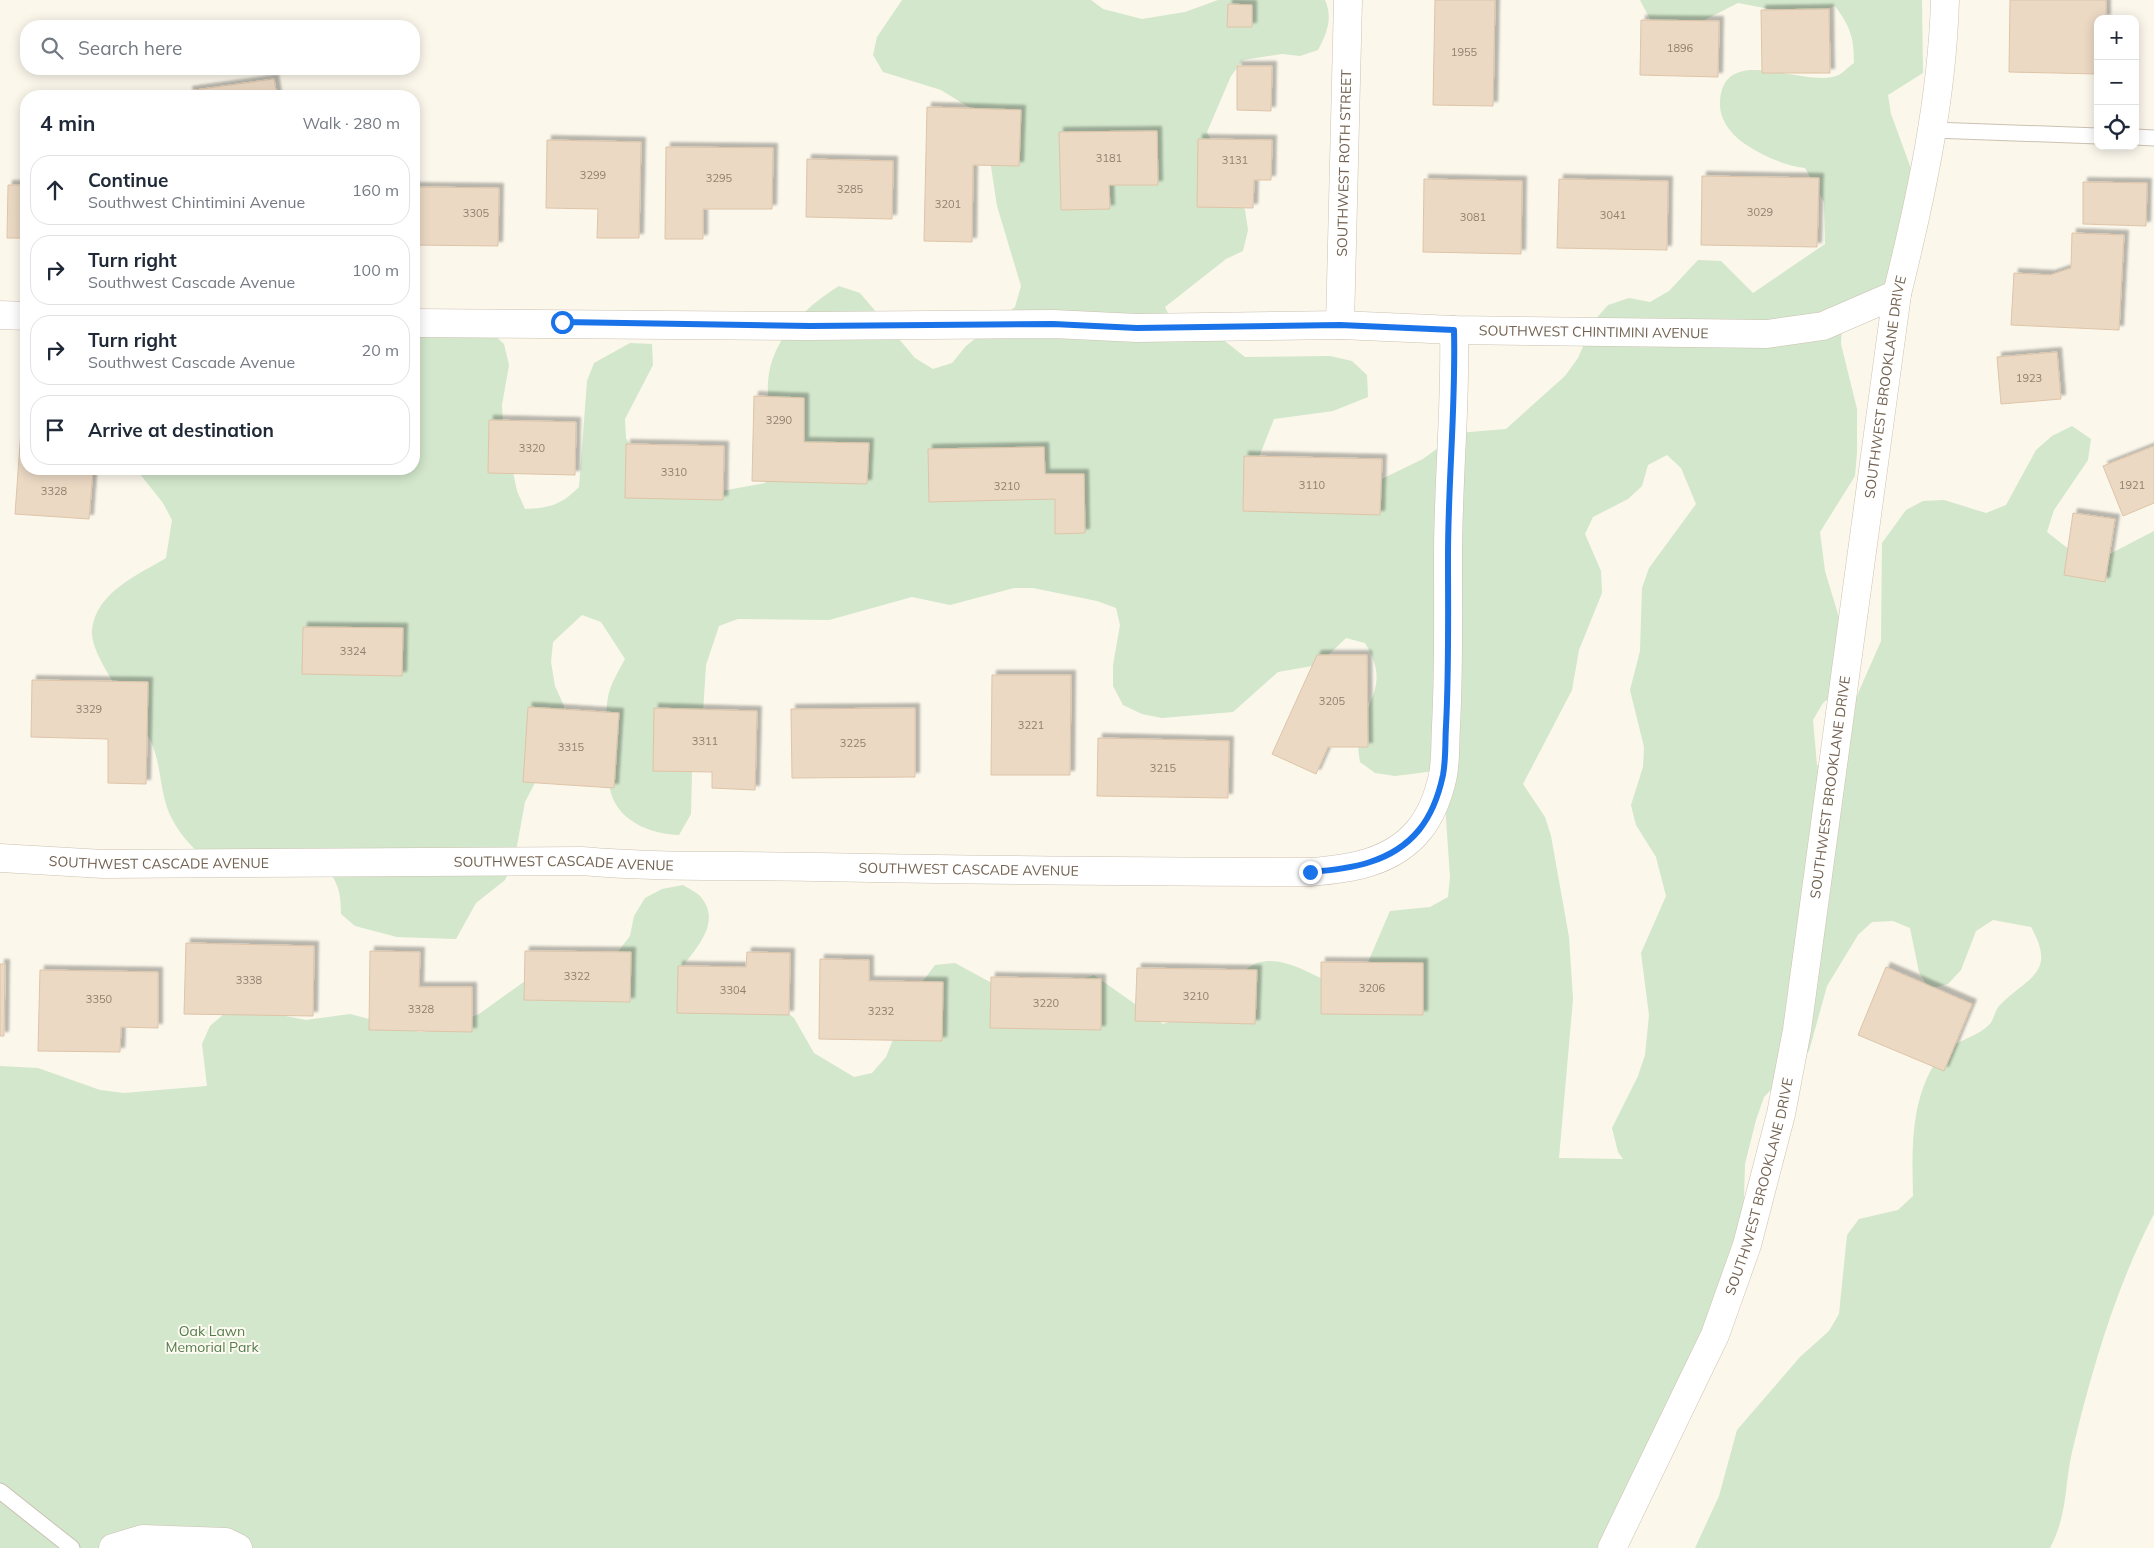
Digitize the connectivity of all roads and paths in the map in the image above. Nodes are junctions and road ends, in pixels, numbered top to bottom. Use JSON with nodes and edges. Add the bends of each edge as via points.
{"nodes":[{"id":1,"x":1348,"y":0,"type":"edge"},
{"id":2,"x":1945,"y":0,"type":"edge"},
{"id":3,"x":1933,"y":130,"type":"junction"},
{"id":4,"x":2094,"y":136,"type":"edge"},
{"id":5,"x":2139,"y":137,"type":"edge"},
{"id":6,"x":2154,"y":138,"type":"edge"},
{"id":7,"x":1897,"y":294,"type":"junction"},
{"id":8,"x":0,"y":315,"type":"edge"},
{"id":9,"x":20,"y":316,"type":"edge"},
{"id":10,"x":420,"y":322,"type":"edge"},
{"id":11,"x":1340,"y":325,"type":"junction"},
{"id":12,"x":1454,"y":330,"type":"junction"},
{"id":13,"x":0,"y":858,"type":"edge"},
{"id":14,"x":0,"y":1490,"type":"edge"},
{"id":15,"x":72,"y":1548,"type":"edge"},
{"id":16,"x":113,"y":1548,"type":"edge"},
{"id":17,"x":238,"y":1548,"type":"edge"},
{"id":18,"x":1612,"y":1548,"type":"edge"}],
"edges":[{"from":1,"to":11,"type":"street","name":"SOUTHWEST ROTH STREET"},
{"from":2,"to":3,"type":"street","name":"SOUTHWEST BROOKLANE DRIVE"},
{"from":3,"to":4,"type":"lane"},
{"from":3,"to":7,"type":"street","name":"SOUTHWEST BROOKLANE DRIVE","via":[[1919,207]]},
{"from":5,"to":6,"type":"lane"},
{"from":7,"to":12,"type":"street","name":"SOUTHWEST CHINTIMINI AVENUE","via":[[1823,326],[1767,334]]},
{"from":7,"to":18,"type":"street","name":"SOUTHWEST BROOKLANE DRIVE","via":[[1798,1021],[1781,1114],[1747,1245],[1715,1335]]},
{"from":8,"to":9,"type":"street"},
{"from":10,"to":11,"type":"street","name":"SOUTHWEST CHINTIMINI AVENUE","via":[[810,326],[1053,324],[1137,328]]},
{"from":11,"to":12,"type":"street","name":"SOUTHWEST CHINTIMINI AVENUE"},
{"from":12,"to":13,"type":"street","name":"SOUTHWEST CASCADE AVENUE","via":[[1448,529],[1448,702],[1443,773],[1433,809],[1420,830],[1402,847],[1376,860],[1349,869],[1310,872],[1069,872],[641,866],[582,861],[103,864]]},
{"from":14,"to":15,"type":"lane"},
{"from":16,"to":17,"type":"street","via":[[143,1540],[226,1542]]}]}
